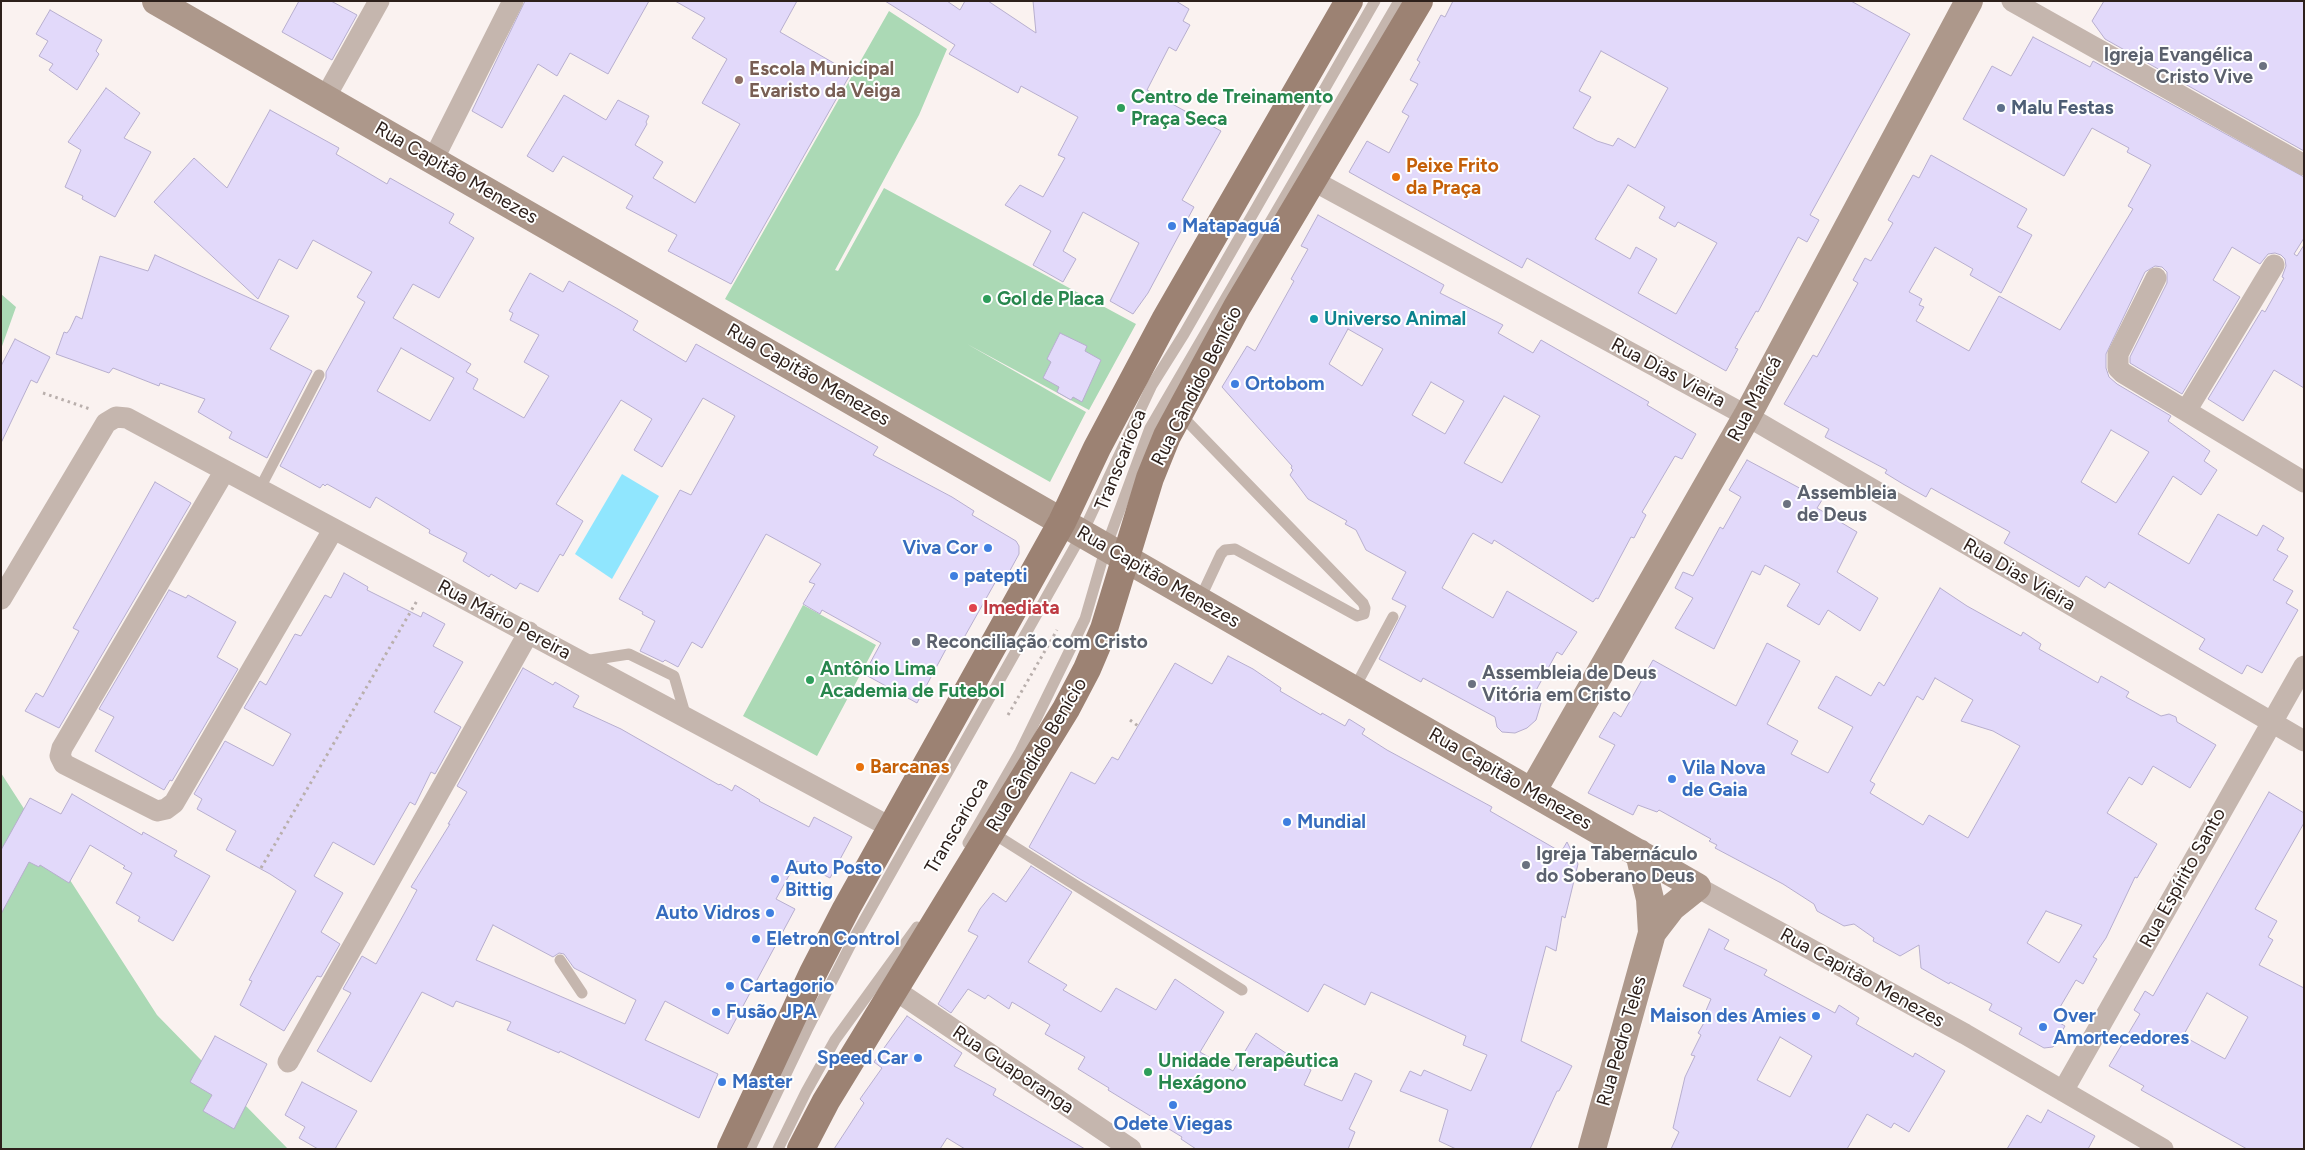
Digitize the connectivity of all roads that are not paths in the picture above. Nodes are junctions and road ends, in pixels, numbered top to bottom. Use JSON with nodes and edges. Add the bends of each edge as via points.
{"nodes":[{"id":1,"x":156,"y":1,"type":"edge"},
{"id":2,"x":380,"y":1,"type":"edge"},
{"id":3,"x":513,"y":1,"type":"edge"},
{"id":4,"x":1349,"y":1,"type":"edge"},
{"id":5,"x":1376,"y":1,"type":"edge"},
{"id":6,"x":1399,"y":1,"type":"edge"},
{"id":7,"x":1419,"y":1,"type":"edge"},
{"id":8,"x":1969,"y":1,"type":"edge"},
{"id":9,"x":2012,"y":1,"type":"edge"},
{"id":10,"x":325,"y":98,"type":"junction"},
{"id":11,"x":433,"y":160,"type":"junction"},
{"id":12,"x":2304,"y":165,"type":"edge"},
{"id":13,"x":1312,"y":180,"type":"junction"},
{"id":14,"x":2274,"y":265,"type":"dead end"},
{"id":15,"x":2156,"y":278,"type":"dead end"},
{"id":16,"x":319,"y":375,"type":"dead end"},
{"id":17,"x":2186,"y":411,"type":"junction"},
{"id":18,"x":1180,"y":413,"type":"junction"},
{"id":19,"x":1747,"y":416,"type":"junction"},
{"id":20,"x":224,"y":472,"type":"junction"},
{"id":21,"x":2304,"y":482,"type":"edge"},
{"id":22,"x":259,"y":490,"type":"junction"},
{"id":23,"x":1072,"y":528,"type":"junction"},
{"id":24,"x":333,"y":530,"type":"junction"},
{"id":25,"x":1116,"y":553,"type":"junction"},
{"id":26,"x":1,"y":599,"type":"edge"},
{"id":27,"x":1200,"y":601,"type":"junction"},
{"id":28,"x":1393,"y":617,"type":"dead end"},
{"id":29,"x":529,"y":632,"type":"junction"},
{"id":30,"x":582,"y":661,"type":"junction"},
{"id":31,"x":2304,"y":666,"type":"edge"},
{"id":32,"x":1354,"y":689,"type":"junction"},
{"id":33,"x":686,"y":718,"type":"junction"},
{"id":34,"x":2271,"y":722,"type":"junction"},
{"id":35,"x":2304,"y":741,"type":"edge"},
{"id":36,"x":1532,"y":792,"type":"junction"},
{"id":37,"x":890,"y":827,"type":"junction"},
{"id":38,"x":991,"y":832,"type":"junction"},
{"id":39,"x":962,"y":853,"type":"dead end"},
{"id":40,"x":1638,"y":853,"type":"junction"},
{"id":41,"x":1697,"y":887,"type":"junction"},
{"id":42,"x":924,"y":916,"type":"dead end"},
{"id":43,"x":1652,"y":934,"type":"junction"},
{"id":44,"x":560,"y":960,"type":"dead end"},
{"id":45,"x":895,"y":990,"type":"junction"},
{"id":46,"x":1242,"y":990,"type":"dead end"},
{"id":47,"x":582,"y":993,"type":"dead end"},
{"id":48,"x":288,"y":1062,"type":"dead end"},
{"id":49,"x":2063,"y":1091,"type":"junction"},
{"id":50,"x":731,"y":1149,"type":"edge"},
{"id":51,"x":750,"y":1149,"type":"edge"},
{"id":52,"x":778,"y":1149,"type":"edge"},
{"id":53,"x":801,"y":1149,"type":"edge"},
{"id":54,"x":1131,"y":1149,"type":"edge"},
{"id":55,"x":1592,"y":1149,"type":"edge"},
{"id":56,"x":2163,"y":1149,"type":"edge"}],
"edges":[{"from":1,"to":10,"type":"street","name":"Rua Capitão Menezes"},
{"from":2,"to":10,"type":"street"},
{"from":3,"to":11,"type":"street"},
{"from":4,"to":23,"type":"main road","via":[[1165,320],[1097,448]]},
{"from":5,"to":23,"type":"lane","name":"Transcarioca"},
{"from":6,"to":25,"type":"lane","name":"Transcarioca","via":[[1150,428]]},
{"from":7,"to":13,"type":"main road","name":"Rua Cândido Benício"},
{"from":8,"to":19,"type":"street","name":"Rua Maricá"},
{"from":9,"to":12,"type":"street"},
{"from":10,"to":11,"type":"street","name":"Rua Capitão Menezes"},
{"from":11,"to":23,"type":"street","name":"Rua Capitão Menezes"},
{"from":13,"to":18,"type":"main road","name":"Rua Cândido Benício","via":[[1237,307]]},
{"from":13,"to":19,"type":"street","name":"Rua Dias Vieira"},
{"from":14,"to":17,"type":"street"},
{"from":15,"to":17,"type":"street","via":[[2118,354],[2118,368]]},
{"from":16,"to":22,"type":"lane"},
{"from":17,"to":21,"type":"street"},
{"from":18,"to":25,"type":"main road","name":"Rua Cândido Benício"},
{"from":18,"to":27,"type":"lane","via":[[1365,608],[1364,614],[1357,616],[1235,549],[1221,554]]},
{"from":19,"to":34,"type":"street","name":"Rua Dias Vieira"},
{"from":19,"to":36,"type":"street","name":"Rua Maricá"},
{"from":20,"to":22,"type":"street","name":"Rua Mário Pereira"},
{"from":20,"to":24,"type":"street","via":[[62,748],[60,756],[64,764],[157,811],[174,803]]},
{"from":20,"to":26,"type":"street","name":"Rua Mário Pereira","via":[[127,418],[116,417],[106,423]]},
{"from":22,"to":24,"type":"street","name":"Rua Mário Pereira"},
{"from":23,"to":25,"type":"street","name":"Rua Capitão Menezes"},
{"from":23,"to":37,"type":"main road"},
{"from":23,"to":51,"type":"lane","name":"Transcarioca","via":[[807,1030]]},
{"from":24,"to":29,"type":"street","name":"Rua Mário Pereira"},
{"from":25,"to":27,"type":"street","name":"Rua Capitão Menezes"},
{"from":25,"to":38,"type":"main road","name":"Rua Cândido Benício","via":[[1110,612],[1087,670]]},
{"from":25,"to":39,"type":"lane","name":"Transcarioca","via":[[1020,752]]},
{"from":27,"to":32,"type":"street","name":"Rua Capitão Menezes"},
{"from":28,"to":32,"type":"lane"},
{"from":29,"to":30,"type":"street","name":"Rua Mário Pereira"},
{"from":29,"to":48,"type":"street"},
{"from":30,"to":33,"type":"street","name":"Rua Mário Pereira"},
{"from":30,"to":33,"type":"lane","via":[[629,654],[674,676]]},
{"from":31,"to":34,"type":"street","name":"Rua Espírito Santo"},
{"from":32,"to":36,"type":"street","name":"Rua Capitão Menezes"},
{"from":33,"to":37,"type":"street","name":"Rua Mário Pereira"},
{"from":34,"to":35,"type":"street","name":"Rua Dias Vieira"},
{"from":34,"to":49,"type":"street","name":"Rua Espírito Santo"},
{"from":36,"to":40,"type":"street","name":"Rua Capitão Menezes"},
{"from":37,"to":50,"type":"main road","via":[[813,972]]},
{"from":38,"to":45,"type":"main road","name":"Rua Cândido Benício"},
{"from":38,"to":46,"type":"lane"},
{"from":40,"to":41,"type":"street","name":"Rua Capitão Menezes"},
{"from":40,"to":43,"type":"street","name":"Rua Pedro Teles","via":[[1650,899]]},
{"from":41,"to":43,"type":"street","name":"Rua Pedro Teles","via":[[1672,907]]},
{"from":41,"to":49,"type":"street","name":"Rua Capitão Menezes"},
{"from":42,"to":52,"type":"lane","via":[[835,1040]]},
{"from":43,"to":55,"type":"street","name":"Rua Pedro Teles"},
{"from":44,"to":47,"type":"lane"},
{"from":45,"to":53,"type":"main road","name":"Rua Cândido Benício","via":[[826,1101]]},
{"from":45,"to":54,"type":"street","name":"Rua Guaporanga"},
{"from":49,"to":56,"type":"street","name":"Rua Capitão Menezes"}]}
